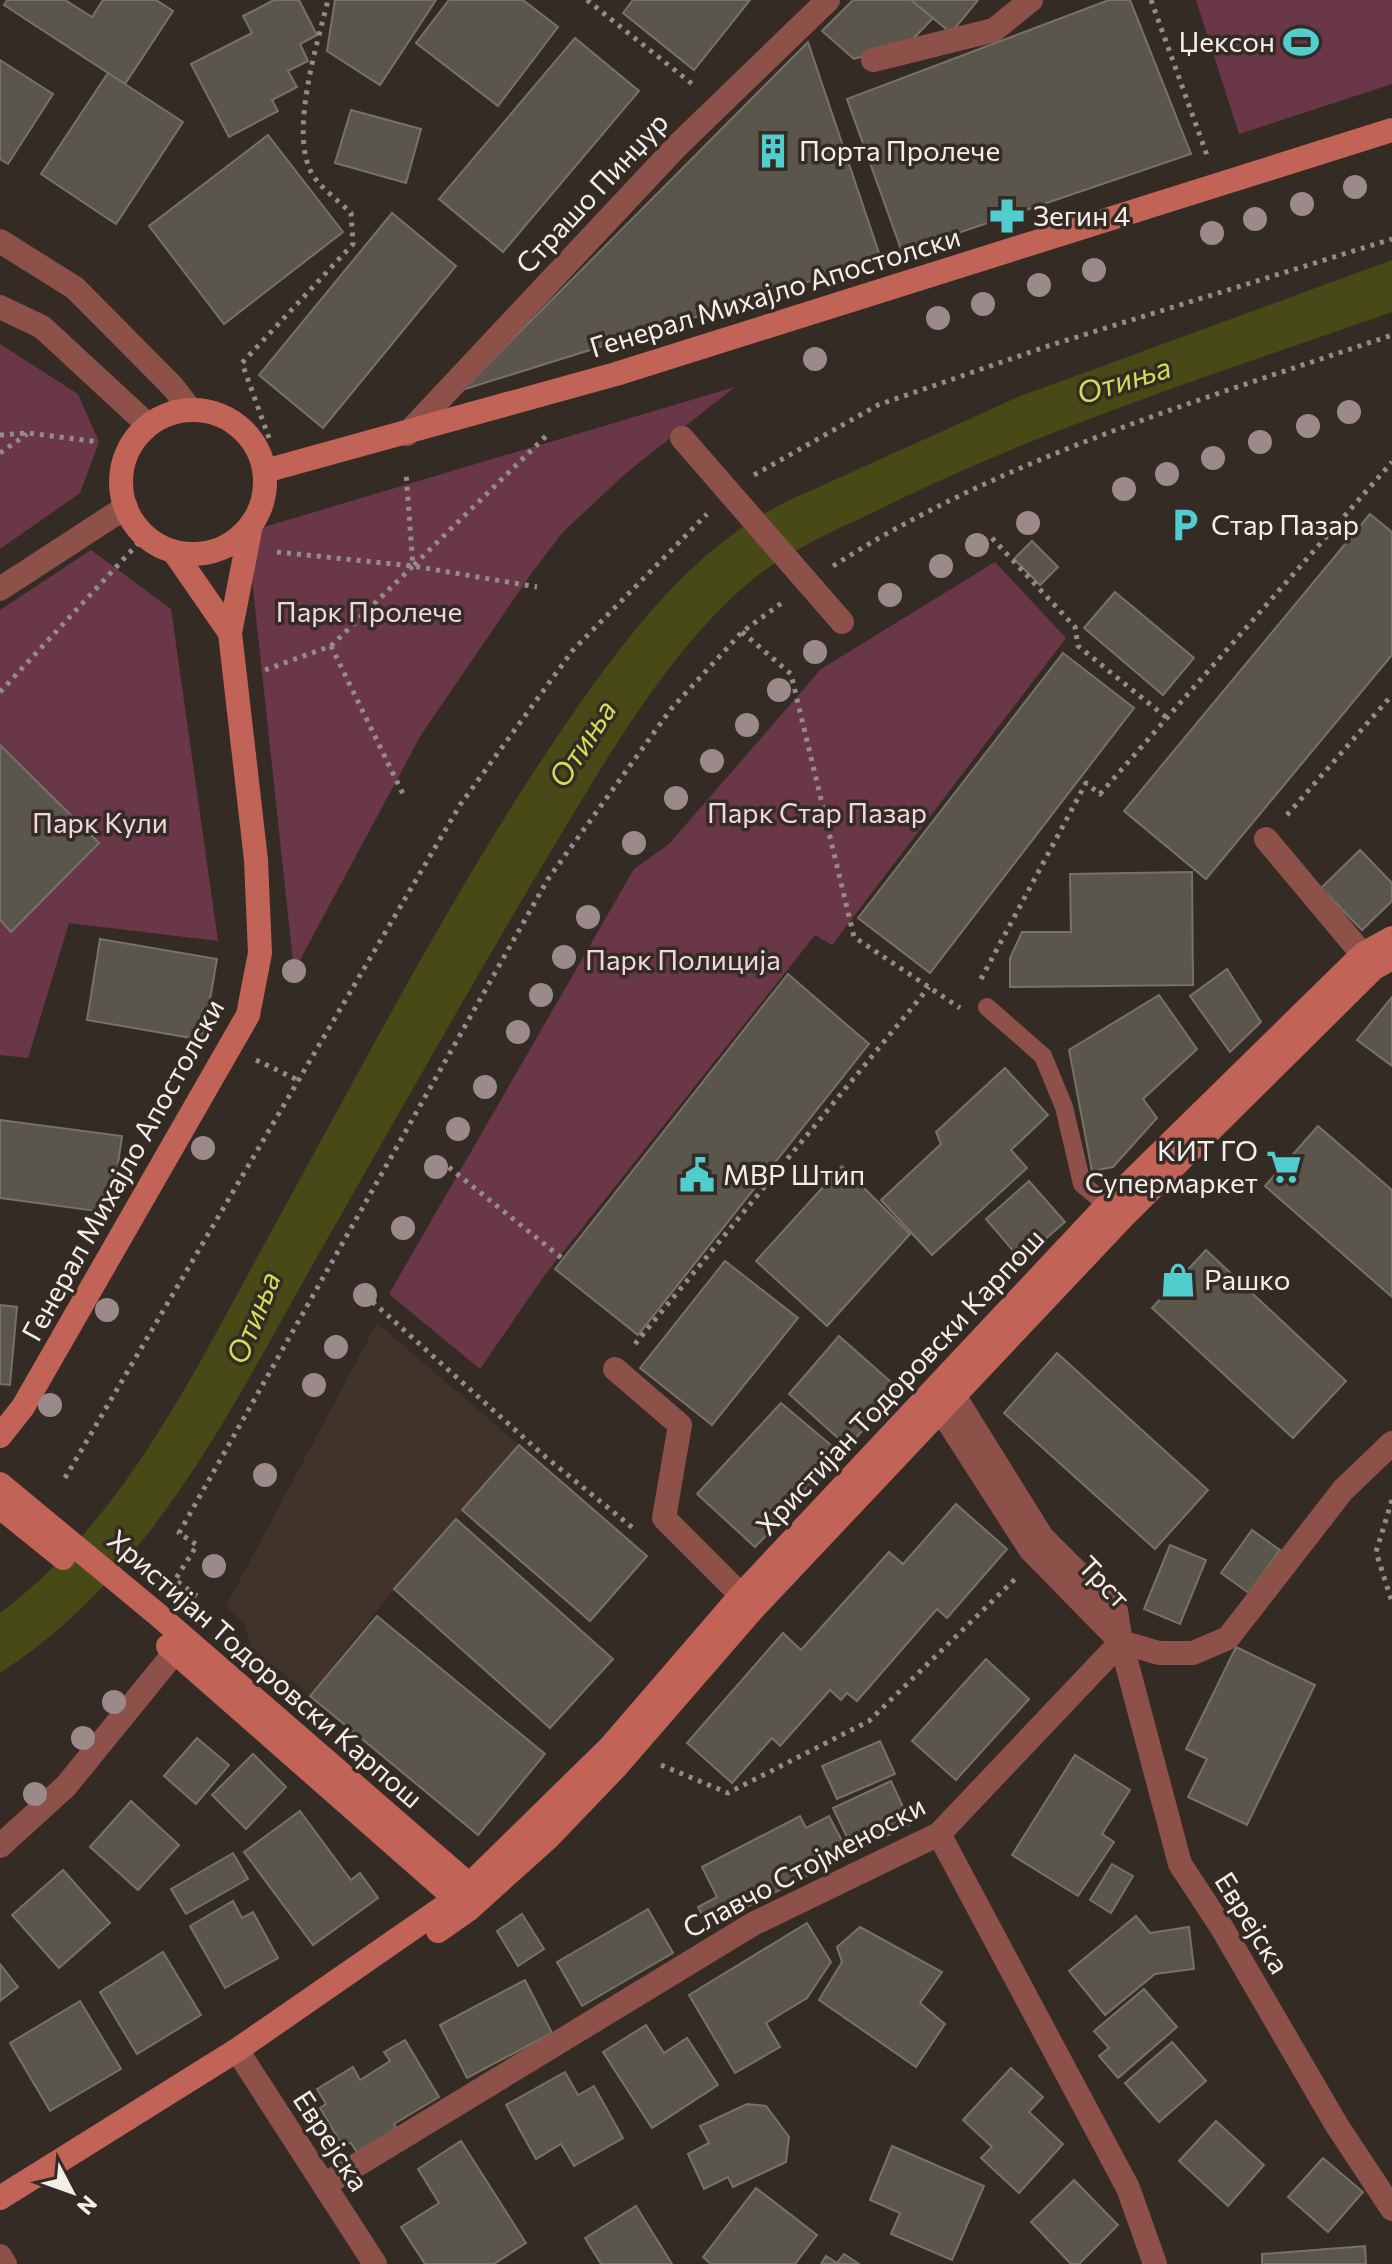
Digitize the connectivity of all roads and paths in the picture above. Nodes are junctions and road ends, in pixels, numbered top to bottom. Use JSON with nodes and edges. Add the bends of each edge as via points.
{"nodes":[{"id":1,"x":328,"y":0,"type":"edge"},
{"id":2,"x":587,"y":0,"type":"edge"},
{"id":3,"x":828,"y":0,"type":"edge"},
{"id":4,"x":1031,"y":0,"type":"edge"},
{"id":5,"x":1151,"y":0,"type":"edge"},
{"id":6,"x":873,"y":60,"type":"dead end"},
{"id":7,"x":719,"y":104,"type":"junction"},
{"id":8,"x":1392,"y":130,"type":"edge"},
{"id":9,"x":1211,"y":166,"type":"dead end"},
{"id":10,"x":1392,"y":239,"type":"edge"},
{"id":11,"x":0,"y":241,"type":"edge"},
{"id":12,"x":0,"y":307,"type":"edge"},
{"id":13,"x":1392,"y":335,"type":"edge"},
{"id":14,"x":190,"y":409,"type":"junction"},
{"id":15,"x":148,"y":425,"type":"junction"},
{"id":16,"x":28,"y":433,"type":"junction"},
{"id":17,"x":407,"y":434,"type":"junction"},
{"id":18,"x":0,"y":435,"type":"edge"},
{"id":19,"x":547,"y":435,"type":"dead end"},
{"id":20,"x":270,"y":441,"type":"dead end"},
{"id":21,"x":99,"y":442,"type":"dead end"},
{"id":22,"x":690,"y":446,"type":"dead end"},
{"id":23,"x":0,"y":453,"type":"edge"},
{"id":24,"x":1392,"y":462,"type":"edge"},
{"id":25,"x":265,"y":471,"type":"junction"},
{"id":26,"x":406,"y":473,"type":"dead end"},
{"id":27,"x":747,"y":479,"type":"dead end"},
{"id":28,"x":716,"y":505,"type":"dead end"},
{"id":29,"x":126,"y":507,"type":"junction"},
{"id":30,"x":251,"y":525,"type":"junction"},
{"id":31,"x":145,"y":536,"type":"junction"},
{"id":32,"x":992,"y":538,"type":"dead end"},
{"id":33,"x":267,"y":551,"type":"dead end"},
{"id":34,"x":174,"y":552,"type":"junction"},
{"id":35,"x":413,"y":566,"type":"junction"},
{"id":36,"x":824,"y":572,"type":"dead end"},
{"id":37,"x":537,"y":587,"type":"dead end"},
{"id":38,"x":0,"y":589,"type":"edge"},
{"id":39,"x":786,"y":600,"type":"dead end"},
{"id":40,"x":836,"y":614,"type":"dead end"},
{"id":41,"x":742,"y":632,"type":"junction"},
{"id":42,"x":230,"y":633,"type":"junction"},
{"id":43,"x":331,"y":646,"type":"junction"},
{"id":44,"x":259,"y":672,"type":"dead end"},
{"id":45,"x":0,"y":692,"type":"edge"},
{"id":46,"x":1392,"y":695,"type":"edge"},
{"id":47,"x":1167,"y":718,"type":"junction"},
{"id":48,"x":403,"y":794,"type":"dead end"},
{"id":49,"x":1266,"y":839,"type":"joint"},
{"id":50,"x":1392,"y":938,"type":"edge"},
{"id":51,"x":1376,"y":960,"type":"edge"},
{"id":52,"x":978,"y":984,"type":"dead end"},
{"id":53,"x":929,"y":987,"type":"junction"},
{"id":54,"x":979,"y":1002,"type":"joint"},
{"id":55,"x":256,"y":1060,"type":"dead end"},
{"id":56,"x":298,"y":1080,"type":"junction"},
{"id":57,"x":441,"y":1161,"type":"dead end"},
{"id":58,"x":1115,"y":1211,"type":"junction"},
{"id":59,"x":563,"y":1259,"type":"dead end"},
{"id":60,"x":365,"y":1295,"type":"dead end"},
{"id":61,"x":615,"y":1369,"type":"joint"},
{"id":62,"x":944,"y":1396,"type":"junction"},
{"id":63,"x":0,"y":1436,"type":"edge"},
{"id":64,"x":1392,"y":1443,"type":"edge"},
{"id":65,"x":65,"y":1478,"type":"dead end"},
{"id":66,"x":0,"y":1484,"type":"edge"},
{"id":67,"x":1392,"y":1500,"type":"edge"},
{"id":68,"x":10,"y":1507,"type":"edge"},
{"id":69,"x":638,"y":1531,"type":"dead end"},
{"id":70,"x":1027,"y":1568,"type":"dead end"},
{"id":71,"x":741,"y":1595,"type":"junction"},
{"id":72,"x":197,"y":1596,"type":"dead end"},
{"id":73,"x":1392,"y":1602,"type":"edge"},
{"id":74,"x":152,"y":1621,"type":"junction"},
{"id":75,"x":1121,"y":1642,"type":"junction"},
{"id":76,"x":175,"y":1652,"type":"junction"},
{"id":77,"x":653,"y":1761,"type":"dead end"},
{"id":78,"x":939,"y":1834,"type":"junction"},
{"id":79,"x":0,"y":1846,"type":"edge"},
{"id":80,"x":469,"y":1898,"type":"junction"},
{"id":81,"x":241,"y":2056,"type":"junction"},
{"id":82,"x":324,"y":2185,"type":"junction"},
{"id":83,"x":0,"y":2198,"type":"edge"},
{"id":84,"x":1392,"y":2209,"type":"edge"},
{"id":85,"x":0,"y":2215,"type":"edge"},
{"id":86,"x":0,"y":2256,"type":"edge"},
{"id":87,"x":1152,"y":2262,"type":"edge"},
{"id":88,"x":5,"y":2264,"type":"edge"},
{"id":89,"x":375,"y":2264,"type":"edge"}],
"edges":[{"from":1,"to":20,"type":"path","via":[[302,144],[312,175],[351,213],[353,244],[242,363]]},
{"from":2,"to":7,"type":"path"},
{"from":3,"to":7,"type":"street","name":"Страшо Пинџур"},
{"from":4,"to":6,"type":"street","via":[[994,30]]},
{"from":5,"to":9,"type":"path"},
{"from":7,"to":17,"type":"street","name":"Страшо Пинџур"},
{"from":8,"to":17,"type":"street","name":"Генерал Михајло Апостолски","via":[[631,370]]},
{"from":10,"to":27,"type":"path","via":[[878,405]]},
{"from":11,"to":14,"type":"street","via":[[75,288]]},
{"from":12,"to":15,"type":"street","via":[[42,327]]},
{"from":13,"to":36,"type":"path","via":[[1107,431],[891,528]]},
{"from":14,"to":15,"type":"street"},
{"from":14,"to":25,"type":"street","via":[[231,420],[247,434]]},
{"from":15,"to":29,"type":"street","via":[[124,463]]},
{"from":16,"to":18,"type":"path"},
{"from":16,"to":21,"type":"path"},
{"from":16,"to":23,"type":"path"},
{"from":17,"to":25,"type":"street","name":"Генерал Михајло Апостолски"},
{"from":19,"to":35,"type":"path"},
{"from":22,"to":40,"type":"street"},
{"from":24,"to":47,"type":"path"},
{"from":25,"to":30,"type":"street","via":[[260,509]]},
{"from":26,"to":35,"type":"path"},
{"from":28,"to":56,"type":"path","via":[[573,650],[476,782]]},
{"from":29,"to":31,"type":"street"},
{"from":29,"to":38,"type":"street"},
{"from":30,"to":34,"type":"street","via":[[217,550]]},
{"from":30,"to":42,"type":"street","name":"Генерал Михајло Апостолски"},
{"from":31,"to":34,"type":"street"},
{"from":31,"to":45,"type":"path"},
{"from":32,"to":47,"type":"path","via":[[1075,627],[1078,646]]},
{"from":33,"to":35,"type":"path"},
{"from":34,"to":42,"type":"street","name":"Генерал Михајло Апостолски"},
{"from":35,"to":37,"type":"path"},
{"from":35,"to":43,"type":"path"},
{"from":39,"to":41,"type":"path"},
{"from":41,"to":53,"type":"path","via":[[791,674],[854,937]]},
{"from":41,"to":72,"type":"path","via":[[671,709],[548,879],[424,1097],[179,1533],[197,1545],[175,1580]]},
{"from":42,"to":63,"type":"street","name":"Генерал Михајло Апостолски","via":[[256,860],[260,953],[248,1015],[23,1407]]},
{"from":43,"to":44,"type":"path"},
{"from":43,"to":48,"type":"path"},
{"from":46,"to":49,"type":"path"},
{"from":47,"to":52,"type":"path","via":[[1100,794],[1086,783]]},
{"from":49,"to":51,"type":"street"},
{"from":50,"to":51,"type":"street","name":"Христијан Тодоровски Карпош"},
{"from":51,"to":58,"type":"street","name":"Христијан Тодоровски Карпош"},
{"from":53,"to":54,"type":"path","via":[[964,1011]]},
{"from":53,"to":61,"type":"path"},
{"from":54,"to":58,"type":"lane","via":[[1043,1056],[1064,1107],[1082,1184]]},
{"from":55,"to":56,"type":"path"},
{"from":56,"to":65,"type":"path"},
{"from":57,"to":59,"type":"path"},
{"from":58,"to":62,"type":"street","name":"Христијан Тодоровски Карпош"},
{"from":60,"to":69,"type":"path","via":[[542,1454]]},
{"from":61,"to":71,"type":"street","via":[[680,1425],[664,1518]]},
{"from":62,"to":71,"type":"street","name":"Христијан Тодоровски Карпош"},
{"from":62,"to":75,"type":"street","name":"Трст","via":[[1042,1537],[1116,1611]]},
{"from":62,"to":80,"type":"street","name":"Христијан Тодоровски Карпош","via":[[617,1766],[549,1837]]},
{"from":64,"to":75,"type":"street","via":[[1343,1490],[1228,1638],[1193,1653],[1159,1653]]},
{"from":66,"to":68,"type":"street"},
{"from":67,"to":73,"type":"path","via":[[1376,1552]]},
{"from":68,"to":74,"type":"street"},
{"from":70,"to":77,"type":"path","via":[[869,1721],[728,1793]]},
{"from":71,"to":80,"type":"street","name":"Христијан Тодоровски Карпош","via":[[610,1747]]},
{"from":74,"to":76,"type":"street","name":"Христијан Тодоровски Карпош"},
{"from":74,"to":80,"type":"street","name":"Христијан Тодоровски Карпош"},
{"from":75,"to":78,"type":"street","name":"Славчо Стојменоски"},
{"from":75,"to":84,"type":"street","name":"Еврејска","via":[[1180,1864]]},
{"from":76,"to":79,"type":"street","via":[[66,1786]]},
{"from":76,"to":80,"type":"street","name":"Христијан Тодоровски Карпош"},
{"from":78,"to":82,"type":"street","name":"Славчо Стојменоски","via":[[753,1924]]},
{"from":78,"to":87,"type":"street","via":[[1128,2188]]},
{"from":80,"to":81,"type":"street","name":"Христијан Тодоровски Карпош"},
{"from":81,"to":82,"type":"street","name":"Еврејска"},
{"from":81,"to":83,"type":"street","name":"Христијан Тодоровски Карпош"},
{"from":81,"to":85,"type":"street","name":"Христијан Тодоровски Карпош"},
{"from":82,"to":89,"type":"street","name":"Еврејска"},
{"from":86,"to":88,"type":"street"}]}
